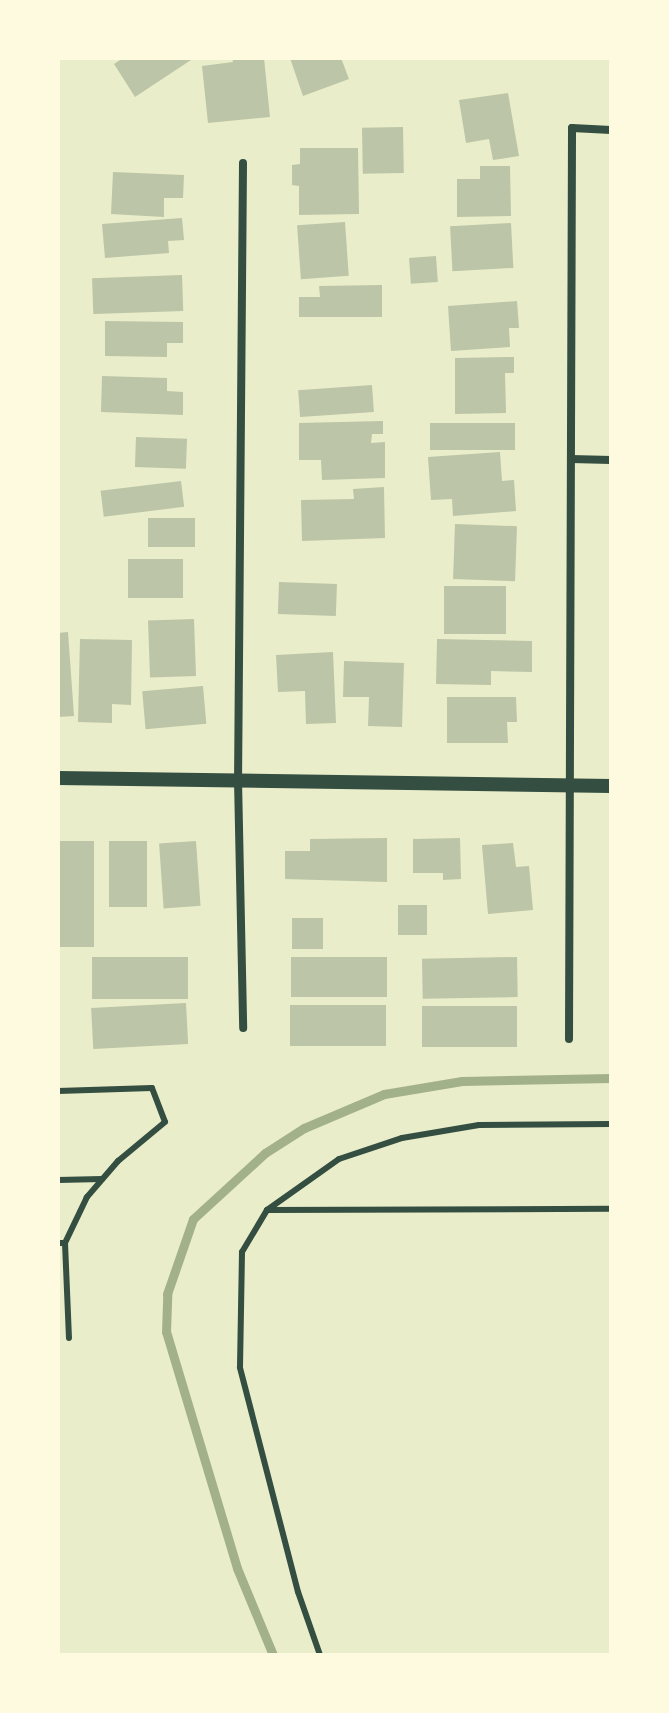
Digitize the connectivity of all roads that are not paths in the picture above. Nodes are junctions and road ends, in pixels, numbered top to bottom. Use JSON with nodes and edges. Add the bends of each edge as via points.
{"nodes":[{"id":1,"x":611,"y":130,"type":"edge"},
{"id":2,"x":243,"y":163,"type":"dead end"},
{"id":3,"x":571,"y":459,"type":"junction"},
{"id":4,"x":611,"y":460,"type":"edge"},
{"id":5,"x":58,"y":778,"type":"edge"},
{"id":6,"x":238,"y":780,"type":"junction"},
{"id":7,"x":570,"y":785,"type":"junction"},
{"id":8,"x":611,"y":786,"type":"edge"},
{"id":9,"x":243,"y":1028,"type":"dead end"},
{"id":10,"x":569,"y":1039,"type":"dead end"},
{"id":11,"x":58,"y":1091,"type":"edge"},
{"id":12,"x":611,"y":1124,"type":"edge"},
{"id":13,"x":103,"y":1179,"type":"junction"},
{"id":14,"x":58,"y":1180,"type":"edge"},
{"id":15,"x":611,"y":1209,"type":"edge"},
{"id":16,"x":267,"y":1210,"type":"junction"},
{"id":17,"x":62,"y":1243,"type":"edge"},
{"id":18,"x":69,"y":1338,"type":"dead end"},
{"id":19,"x":320,"y":1655,"type":"edge"}],
"edges":[{"from":1,"to":3,"type":"street","via":[[572,128]]},
{"from":2,"to":6,"type":"street"},
{"from":3,"to":4,"type":"street"},
{"from":3,"to":7,"type":"street"},
{"from":5,"to":6,"type":"street"},
{"from":6,"to":7,"type":"street"},
{"from":6,"to":9,"type":"street"},
{"from":7,"to":8,"type":"street"},
{"from":7,"to":10,"type":"street"},
{"from":11,"to":13,"type":"lane","via":[[152,1088],[165,1122]]},
{"from":12,"to":16,"type":"lane","via":[[479,1125],[402,1138],[339,1159]]},
{"from":13,"to":14,"type":"lane"},
{"from":13,"to":17,"type":"lane"},
{"from":15,"to":16,"type":"lane"},
{"from":16,"to":19,"type":"lane","via":[[242,1252],[240,1367],[298,1592]]},
{"from":17,"to":18,"type":"lane"}]}
